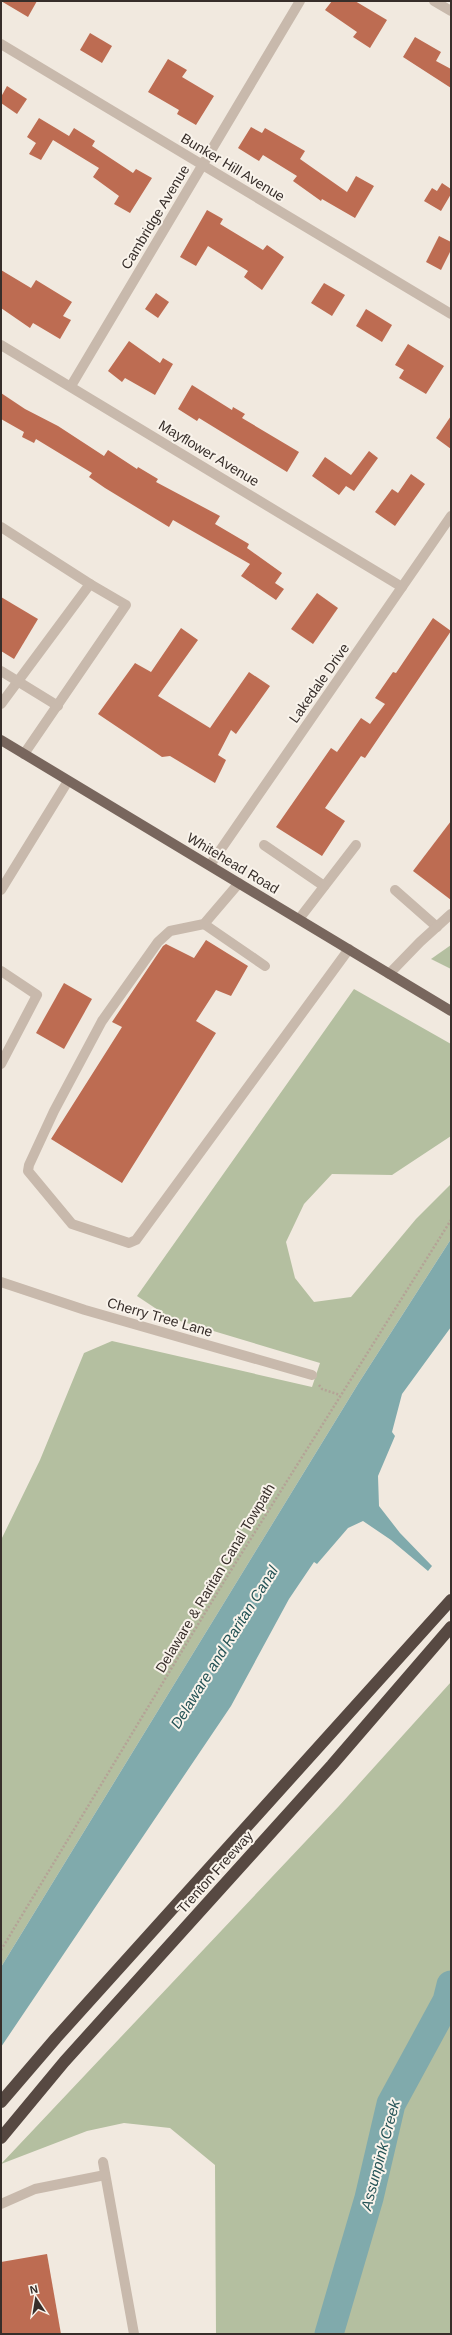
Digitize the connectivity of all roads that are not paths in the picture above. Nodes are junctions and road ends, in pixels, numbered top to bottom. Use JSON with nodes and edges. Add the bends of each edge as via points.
{"nodes":[{"id":1,"x":300,"y":1,"type":"edge"},
{"id":2,"x":434,"y":1,"type":"edge"},
{"id":3,"x":451,"y":11,"type":"edge"},
{"id":4,"x":1,"y":44,"type":"edge"},
{"id":5,"x":203,"y":165,"type":"junction"},
{"id":6,"x":451,"y":314,"type":"edge"},
{"id":7,"x":1,"y":344,"type":"edge"},
{"id":8,"x":71,"y":386,"type":"junction"},
{"id":9,"x":451,"y":516,"type":"edge"},
{"id":10,"x":1,"y":528,"type":"edge"},
{"id":11,"x":90,"y":584,"type":"junction"},
{"id":12,"x":402,"y":586,"type":"junction"},
{"id":13,"x":1,"y":671,"type":"edge"},
{"id":14,"x":17,"y":682,"type":"junction"},
{"id":15,"x":1,"y":704,"type":"edge"},
{"id":16,"x":58,"y":706,"type":"junction"},
{"id":17,"x":1,"y":740,"type":"edge"},
{"id":18,"x":24,"y":754,"type":"junction"},
{"id":19,"x":68,"y":781,"type":"junction"},
{"id":20,"x":264,"y":845,"type":"dead end"},
{"id":21,"x":356,"y":846,"type":"dead end"},
{"id":22,"x":210,"y":865,"type":"junction"},
{"id":23,"x":239,"y":883,"type":"junction"},
{"id":24,"x":324,"y":886,"type":"junction"},
{"id":25,"x":1,"y":890,"type":"edge"},
{"id":26,"x":394,"y":890,"type":"dead end"},
{"id":27,"x":451,"y":914,"type":"edge"},
{"id":28,"x":299,"y":919,"type":"junction"},
{"id":29,"x":204,"y":924,"type":"junction"},
{"id":30,"x":437,"y":927,"type":"junction"},
{"id":31,"x":348,"y":949,"type":"junction"},
{"id":32,"x":265,"y":966,"type":"dead end"},
{"id":33,"x":1,"y":971,"type":"edge"},
{"id":34,"x":389,"y":974,"type":"junction"},
{"id":35,"x":451,"y":1011,"type":"edge"},
{"id":36,"x":1,"y":1064,"type":"edge"},
{"id":37,"x":1,"y":1282,"type":"edge"},
{"id":38,"x":312,"y":1375,"type":"road end"},
{"id":39,"x":451,"y":1600,"type":"edge"},
{"id":40,"x":451,"y":1627,"type":"edge"},
{"id":41,"x":1,"y":2102,"type":"edge"},
{"id":42,"x":1,"y":2138,"type":"edge"},
{"id":43,"x":102,"y":2162,"type":"dead end"},
{"id":44,"x":105,"y":2176,"type":"junction"},
{"id":45,"x":1,"y":2204,"type":"edge"},
{"id":46,"x":134,"y":2334,"type":"edge"}],
"edges":[{"from":1,"to":5,"type":"street","name":"Cambridge Avenue"},
{"from":2,"to":3,"type":"street"},
{"from":4,"to":5,"type":"street","name":"Bunker Hill Avenue"},
{"from":5,"to":6,"type":"street","name":"Bunker Hill Avenue"},
{"from":5,"to":8,"type":"street","name":"Cambridge Avenue"},
{"from":7,"to":8,"type":"street","name":"Mayflower Avenue"},
{"from":8,"to":12,"type":"street","name":"Mayflower Avenue"},
{"from":9,"to":12,"type":"street","name":"Lakedale Drive"},
{"from":10,"to":11,"type":"street"},
{"from":11,"to":14,"type":"street"},
{"from":11,"to":16,"type":"street","via":[[126,605]]},
{"from":12,"to":22,"type":"street","name":"Lakedale Drive"},
{"from":13,"to":14,"type":"street"},
{"from":14,"to":15,"type":"street"},
{"from":14,"to":16,"type":"street"},
{"from":16,"to":18,"type":"street"},
{"from":17,"to":18,"type":"main road","name":"Whitehead Road"},
{"from":18,"to":19,"type":"main road","name":"Whitehead Road"},
{"from":19,"to":22,"type":"main road","name":"Whitehead Road"},
{"from":19,"to":25,"type":"street"},
{"from":20,"to":24,"type":"street"},
{"from":21,"to":24,"type":"street"},
{"from":22,"to":23,"type":"main road","name":"Whitehead Road"},
{"from":23,"to":28,"type":"main road","name":"Whitehead Road"},
{"from":23,"to":29,"type":"street"},
{"from":24,"to":28,"type":"street"},
{"from":26,"to":30,"type":"street"},
{"from":27,"to":30,"type":"street"},
{"from":28,"to":31,"type":"main road","name":"Whitehead Road"},
{"from":29,"to":31,"type":"street","via":[[170,931],[158,942],[102,1021],[54,1111],[29,1165],[30,1175],[72,1224],[129,1243],[136,1240]]},
{"from":29,"to":32,"type":"street"},
{"from":30,"to":34,"type":"street"},
{"from":31,"to":34,"type":"main road","name":"Whitehead Road"},
{"from":33,"to":36,"type":"street","via":[[37,995]]},
{"from":34,"to":35,"type":"main road","name":"Whitehead Road"},
{"from":37,"to":38,"type":"street","name":"Cherry Tree Lane","via":[[85,1310]]},
{"from":39,"to":41,"type":"highway","name":"Trenton Freeway"},
{"from":40,"to":42,"type":"highway","name":"Trenton Freeway","via":[[332,1765],[68,2057]]},
{"from":43,"to":44,"type":"street"},
{"from":44,"to":45,"type":"street","via":[[35,2189]]},
{"from":44,"to":46,"type":"street"}]}
